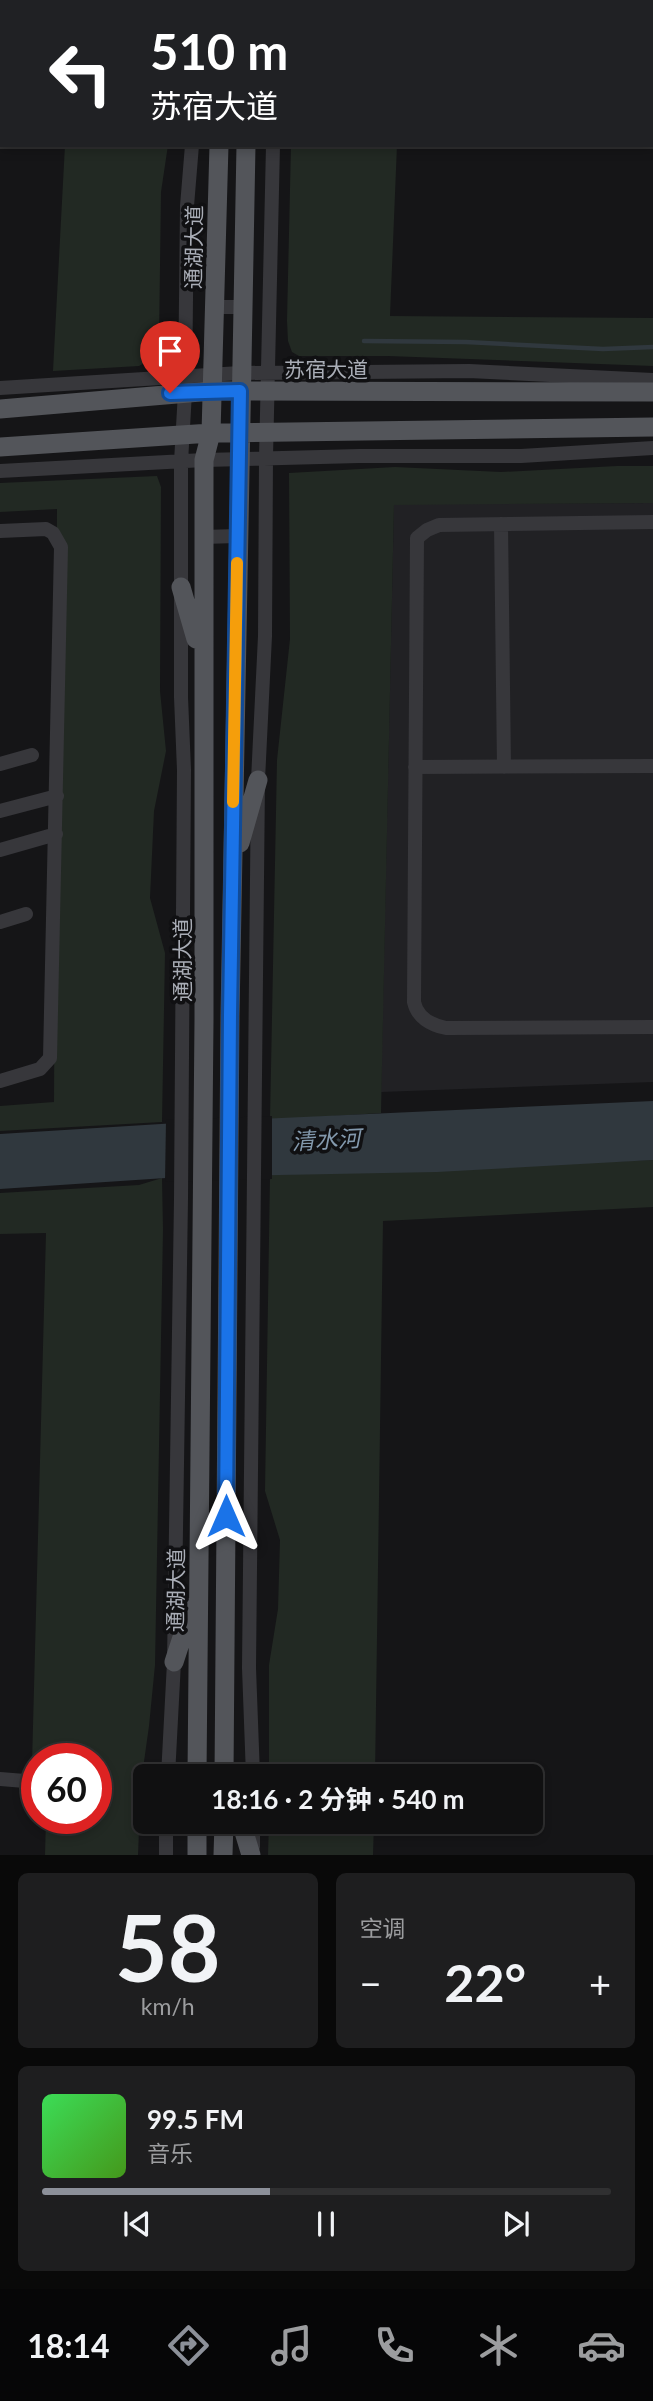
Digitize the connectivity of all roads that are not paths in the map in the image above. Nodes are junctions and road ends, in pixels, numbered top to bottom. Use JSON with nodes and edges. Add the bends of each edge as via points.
{"nodes":[{"id":1,"x":192,"y":147,"type":"edge"},
{"id":2,"x":219,"y":147,"type":"edge"},
{"id":3,"x":246,"y":147,"type":"edge"},
{"id":4,"x":273,"y":147,"type":"edge"},
{"id":5,"x":215,"y":307,"type":"junction"},
{"id":6,"x":242,"y":307,"type":"junction"},
{"id":7,"x":653,"y":380,"type":"edge"},
{"id":8,"x":213,"y":382,"type":"junction"},
{"id":9,"x":240,"y":382,"type":"junction"},
{"id":10,"x":267,"y":382,"type":"junction"},
{"id":11,"x":185,"y":383,"type":"junction"},
{"id":12,"x":0,"y":387,"type":"edge"},
{"id":13,"x":653,"y":392,"type":"edge"},
{"id":14,"x":0,"y":409,"type":"edge"},
{"id":15,"x":653,"y":427,"type":"edge"},
{"id":16,"x":239,"y":432,"type":"junction"},
{"id":17,"x":266,"y":432,"type":"junction"},
{"id":18,"x":211,"y":433,"type":"junction"},
{"id":19,"x":183,"y":434,"type":"junction"},
{"id":20,"x":0,"y":447,"type":"edge"},
{"id":21,"x":653,"y":448,"type":"edge"},
{"id":22,"x":266,"y":458,"type":"junction"},
{"id":23,"x":239,"y":459,"type":"junction"},
{"id":24,"x":204,"y":460,"type":"junction"},
{"id":25,"x":181,"y":462,"type":"junction"},
{"id":26,"x":0,"y":471,"type":"edge"},
{"id":27,"x":653,"y":522,"type":"edge"},
{"id":28,"x":501,"y":524,"type":"junction"},
{"id":29,"x":0,"y":531,"type":"edge"},
{"id":30,"x":237,"y":536,"type":"junction"},
{"id":31,"x":203,"y":537,"type":"junction"},
{"id":32,"x":181,"y":587,"type":"junction"},
{"id":33,"x":202,"y":662,"type":"junction"},
{"id":34,"x":32,"y":755,"type":"dead end"},
{"id":35,"x":0,"y":764,"type":"edge"},
{"id":36,"x":504,"y":766,"type":"junction"},
{"id":37,"x":653,"y":766,"type":"edge"},
{"id":38,"x":415,"y":767,"type":"junction"},
{"id":39,"x":258,"y":780,"type":"junction"},
{"id":40,"x":57,"y":796,"type":"junction"},
{"id":41,"x":0,"y":811,"type":"edge"},
{"id":42,"x":56,"y":834,"type":"junction"},
{"id":43,"x":0,"y":850,"type":"edge"},
{"id":44,"x":232,"y":867,"type":"junction"},
{"id":45,"x":26,"y":914,"type":"dead end"},
{"id":46,"x":0,"y":922,"type":"edge"},
{"id":47,"x":653,"y":1027,"type":"edge"},
{"id":48,"x":0,"y":1081,"type":"edge"},
{"id":49,"x":191,"y":1199,"type":"junction"},
{"id":50,"x":198,"y":1590,"type":"junction"},
{"id":51,"x":174,"y":1662,"type":"junction"},
{"id":52,"x":169,"y":1764,"type":"edge"},
{"id":53,"x":197,"y":1764,"type":"edge"},
{"id":54,"x":225,"y":1764,"type":"edge"},
{"id":55,"x":253,"y":1764,"type":"edge"},
{"id":56,"x":0,"y":1779,"type":"edge"},
{"id":57,"x":21,"y":1781,"type":"edge"},
{"id":58,"x":166,"y":1834,"type":"edge"},
{"id":59,"x":197,"y":1834,"type":"edge"},
{"id":60,"x":224,"y":1834,"type":"edge"},
{"id":61,"x":246,"y":1834,"type":"edge"},
{"id":62,"x":253,"y":1834,"type":"edge"},
{"id":63,"x":166,"y":1855,"type":"edge"},
{"id":64,"x":197,"y":1855,"type":"edge"},
{"id":65,"x":223,"y":1855,"type":"edge"},
{"id":66,"x":252,"y":1855,"type":"edge"}],
"edges":[{"from":1,"to":11,"type":"street"},
{"from":2,"to":5,"type":"main road","name":"通湖大道"},
{"from":3,"to":6,"type":"main road"},
{"from":4,"to":10,"type":"street"},
{"from":5,"to":6,"type":"street"},
{"from":5,"to":8,"type":"main road","name":"通湖大道"},
{"from":6,"to":9,"type":"main road"},
{"from":7,"to":10,"type":"street","via":[[469,371]]},
{"from":8,"to":9,"type":"main road","name":"苏宿大道"},
{"from":8,"to":11,"type":"main road","name":"苏宿大道"},
{"from":8,"to":18,"type":"main road","name":"通湖大道"},
{"from":9,"to":10,"type":"main road","name":"苏宿大道"},
{"from":9,"to":16,"type":"main road"},
{"from":10,"to":13,"type":"main road","name":"苏宿大道"},
{"from":10,"to":17,"type":"street"},
{"from":11,"to":12,"type":"street"},
{"from":11,"to":14,"type":"main road","name":"苏宿大道"},
{"from":11,"to":19,"type":"street"},
{"from":15,"to":17,"type":"main road"},
{"from":16,"to":17,"type":"main road"},
{"from":16,"to":18,"type":"main road"},
{"from":16,"to":23,"type":"main road"},
{"from":17,"to":22,"type":"street"},
{"from":18,"to":19,"type":"main road"},
{"from":18,"to":24,"type":"main road","name":"通湖大道"},
{"from":19,"to":20,"type":"main road"},
{"from":19,"to":25,"type":"street"},
{"from":21,"to":22,"type":"street","via":[[521,456]]},
{"from":22,"to":23,"type":"street"},
{"from":22,"to":39,"type":"street"},
{"from":23,"to":24,"type":"street"},
{"from":23,"to":30,"type":"main road"},
{"from":24,"to":25,"type":"street"},
{"from":24,"to":31,"type":"main road","name":"通湖大道"},
{"from":25,"to":26,"type":"street"},
{"from":25,"to":32,"type":"street"},
{"from":27,"to":28,"type":"street"},
{"from":28,"to":36,"type":"street"},
{"from":28,"to":38,"type":"street","via":[[439,525],[417,538]]},
{"from":29,"to":40,"type":"street","via":[[46,530],[61,547]]},
{"from":30,"to":31,"type":"street"},
{"from":30,"to":44,"type":"main road"},
{"from":31,"to":33,"type":"main road","name":"通湖大道"},
{"from":32,"to":33,"type":"main road"},
{"from":32,"to":49,"type":"street","via":[[181,1022]]},
{"from":33,"to":49,"type":"main road","name":"通湖大道","via":[[204,1020]]},
{"from":34,"to":35,"type":"street"},
{"from":36,"to":37,"type":"street"},
{"from":36,"to":38,"type":"street"},
{"from":38,"to":47,"type":"street","via":[[416,1010],[434,1026],[446,1028]]},
{"from":39,"to":44,"type":"main road"},
{"from":39,"to":55,"type":"street","via":[[249,1668]]},
{"from":40,"to":41,"type":"street"},
{"from":40,"to":42,"type":"street"},
{"from":42,"to":43,"type":"street"},
{"from":42,"to":48,"type":"street","via":[[50,1058],[40,1069]]},
{"from":44,"to":54,"type":"main road"},
{"from":45,"to":46,"type":"street"},
{"from":49,"to":50,"type":"main road","name":"通湖大道"},
{"from":49,"to":51,"type":"street"},
{"from":50,"to":51,"type":"main road"},
{"from":50,"to":53,"type":"main road","name":"通湖大道"},
{"from":51,"to":52,"type":"street"},
{"from":56,"to":57,"type":"street"},
{"from":58,"to":63,"type":"street"},
{"from":59,"to":64,"type":"main road"},
{"from":60,"to":65,"type":"main road"},
{"from":61,"to":66,"type":"main road"},
{"from":62,"to":66,"type":"street"}]}
